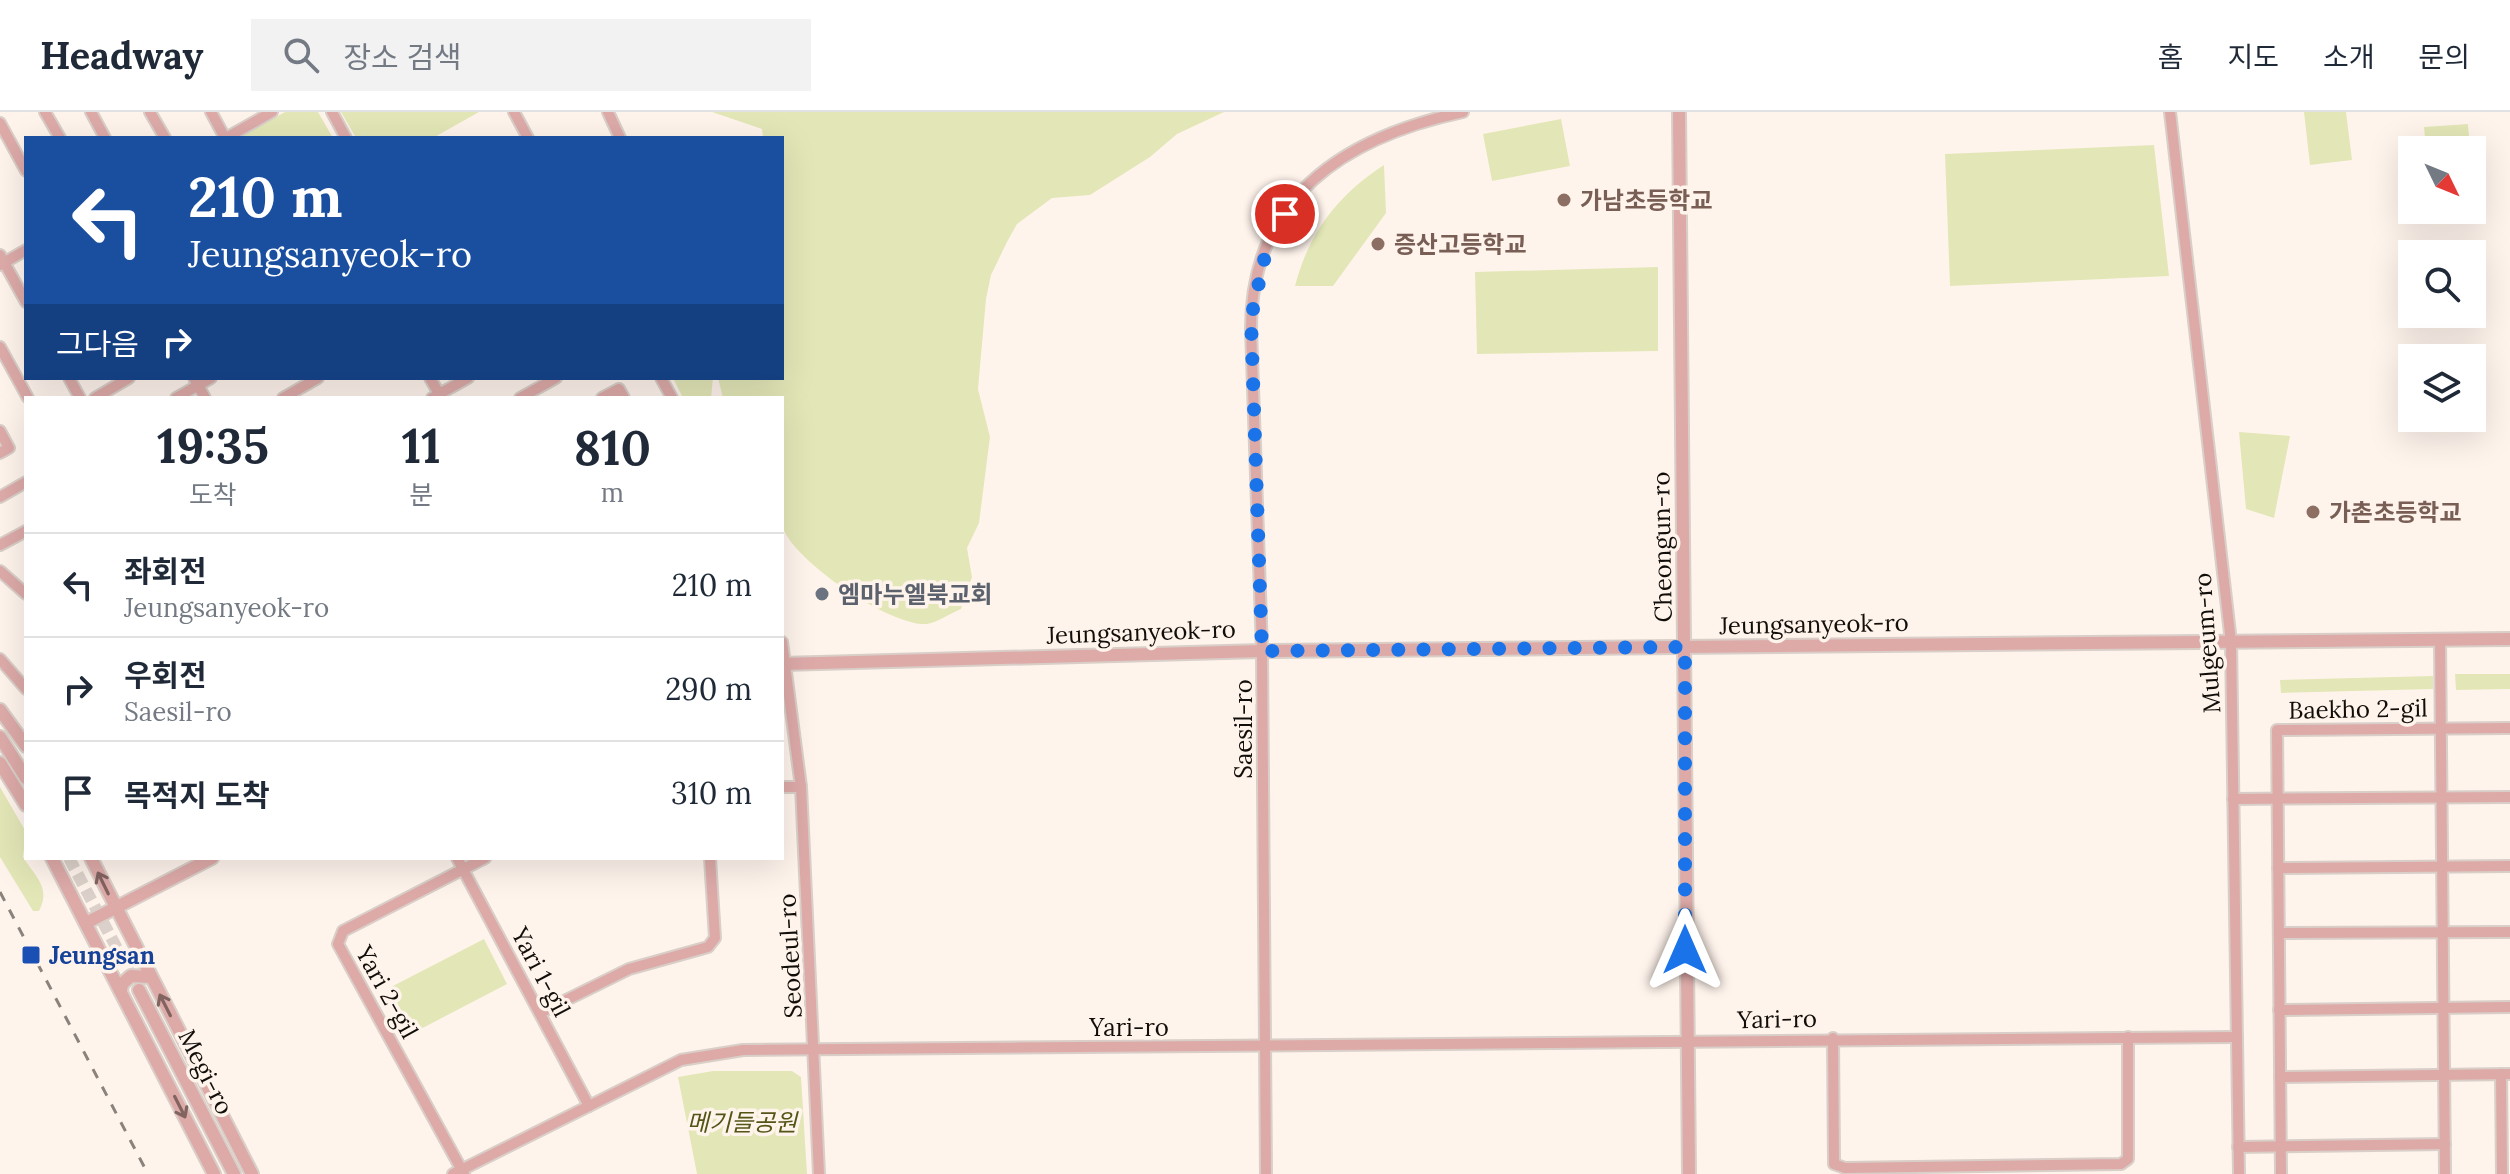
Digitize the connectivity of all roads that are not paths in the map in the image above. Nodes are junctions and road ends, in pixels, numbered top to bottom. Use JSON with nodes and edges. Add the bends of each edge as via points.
{"nodes":[{"id":1,"x":45,"y":112,"type":"edge"},
{"id":2,"x":91,"y":112,"type":"edge"},
{"id":3,"x":150,"y":112,"type":"edge"},
{"id":4,"x":211,"y":112,"type":"edge"},
{"id":5,"x":272,"y":112,"type":"edge"},
{"id":6,"x":332,"y":112,"type":"edge"},
{"id":7,"x":514,"y":112,"type":"edge"},
{"id":8,"x":608,"y":112,"type":"edge"},
{"id":9,"x":1463,"y":112,"type":"edge"},
{"id":10,"x":1679,"y":112,"type":"edge"},
{"id":11,"x":2170,"y":112,"type":"edge"},
{"id":12,"x":0,"y":123,"type":"edge"},
{"id":13,"x":59,"y":136,"type":"edge"},
{"id":14,"x":104,"y":136,"type":"edge"},
{"id":15,"x":164,"y":136,"type":"edge"},
{"id":16,"x":225,"y":136,"type":"edge"},
{"id":17,"x":230,"y":136,"type":"edge"},
{"id":18,"x":345,"y":136,"type":"edge"},
{"id":19,"x":527,"y":136,"type":"edge"},
{"id":20,"x":619,"y":136,"type":"edge"},
{"id":21,"x":24,"y":167,"type":"edge"},
{"id":22,"x":24,"y":251,"type":"edge"},
{"id":23,"x":1,"y":261,"type":"edge"},
{"id":24,"x":24,"y":299,"type":"edge"},
{"id":25,"x":0,"y":347,"type":"edge"},
{"id":26,"x":126,"y":380,"type":"edge"},
{"id":27,"x":314,"y":380,"type":"edge"},
{"id":28,"x":465,"y":380,"type":"edge"},
{"id":29,"x":552,"y":380,"type":"edge"},
{"id":30,"x":196,"y":382,"type":"edge"},
{"id":31,"x":27,"y":396,"type":"edge"},
{"id":32,"x":98,"y":396,"type":"edge"},
{"id":33,"x":178,"y":396,"type":"edge"},
{"id":34,"x":286,"y":396,"type":"edge"},
{"id":35,"x":439,"y":396,"type":"edge"},
{"id":36,"x":524,"y":396,"type":"edge"},
{"id":37,"x":606,"y":396,"type":"edge"},
{"id":38,"x":623,"y":396,"type":"edge"},
{"id":39,"x":0,"y":431,"type":"edge"},
{"id":40,"x":0,"y":453,"type":"edge"},
{"id":41,"x":24,"y":483,"type":"edge"},
{"id":42,"x":0,"y":497,"type":"edge"},
{"id":43,"x":24,"y":532,"type":"edge"},
{"id":44,"x":0,"y":545,"type":"edge"},
{"id":45,"x":0,"y":571,"type":"edge"},
{"id":46,"x":24,"y":592,"type":"edge"},
{"id":47,"x":2510,"y":639,"type":"edge"},
{"id":48,"x":2440,"y":640,"type":"junction"},
{"id":49,"x":2231,"y":642,"type":"junction"},
{"id":50,"x":1685,"y":647,"type":"junction"},
{"id":51,"x":1262,"y":651,"type":"junction"},
{"id":52,"x":0,"y":659,"type":"edge"},
{"id":53,"x":784,"y":664,"type":"edge"},
{"id":54,"x":24,"y":687,"type":"edge"},
{"id":55,"x":0,"y":710,"type":"edge"},
{"id":56,"x":2510,"y":728,"type":"edge"},
{"id":57,"x":2440,"y":729,"type":"junction"},
{"id":58,"x":0,"y":737,"type":"edge"},
{"id":59,"x":24,"y":743,"type":"edge"},
{"id":60,"x":0,"y":763,"type":"edge"},
{"id":61,"x":24,"y":775,"type":"edge"},
{"id":62,"x":784,"y":787,"type":"edge"},
{"id":63,"x":801,"y":787,"type":"junction"},
{"id":64,"x":2441,"y":797,"type":"junction"},
{"id":65,"x":2510,"y":797,"type":"edge"},
{"id":66,"x":2233,"y":799,"type":"junction"},
{"id":67,"x":2277,"y":799,"type":"junction"},
{"id":68,"x":24,"y":802,"type":"edge"},
{"id":69,"x":53,"y":860,"type":"edge"},
{"id":70,"x":92,"y":860,"type":"edge"},
{"id":71,"x":208,"y":860,"type":"edge"},
{"id":72,"x":458,"y":860,"type":"edge"},
{"id":73,"x":481,"y":860,"type":"edge"},
{"id":74,"x":710,"y":860,"type":"edge"},
{"id":75,"x":2442,"y":866,"type":"junction"},
{"id":76,"x":2510,"y":866,"type":"edge"},
{"id":77,"x":2278,"y":868,"type":"junction"},
{"id":78,"x":463,"y":869,"type":"junction"},
{"id":79,"x":115,"y":908,"type":"junction"},
{"id":80,"x":86,"y":923,"type":"junction"},
{"id":81,"x":2510,"y":932,"type":"edge"},
{"id":82,"x":2279,"y":933,"type":"junction"},
{"id":83,"x":2442,"y":933,"type":"junction"},
{"id":84,"x":151,"y":977,"type":"junction"},
{"id":85,"x":139,"y":990,"type":"tunnel mouth"},
{"id":86,"x":121,"y":991,"type":"junction"},
{"id":87,"x":2510,"y":1007,"type":"edge"},
{"id":88,"x":2443,"y":1008,"type":"junction"},
{"id":89,"x":2279,"y":1010,"type":"junction"},
{"id":90,"x":540,"y":1013,"type":"junction"},
{"id":91,"x":2128,"y":1037,"type":"junction"},
{"id":92,"x":2237,"y":1037,"type":"junction"},
{"id":93,"x":1833,"y":1038,"type":"junction"},
{"id":94,"x":1686,"y":1040,"type":"junction"},
{"id":95,"x":1265,"y":1046,"type":"junction"},
{"id":96,"x":815,"y":1049,"type":"junction"},
{"id":97,"x":2506,"y":1074,"type":"edge"},
{"id":98,"x":2444,"y":1075,"type":"junction"},
{"id":99,"x":2280,"y":1077,"type":"junction"},
{"id":100,"x":589,"y":1106,"type":"junction"},
{"id":101,"x":2445,"y":1144,"type":"junction"},
{"id":102,"x":2238,"y":1147,"type":"junction"},
{"id":103,"x":2280,"y":1147,"type":"junction"},
{"id":104,"x":460,"y":1172,"type":"edge"},
{"id":105,"x":214,"y":1174,"type":"edge"},
{"id":106,"x":234,"y":1174,"type":"edge"},
{"id":107,"x":252,"y":1174,"type":"edge"},
{"id":108,"x":819,"y":1174,"type":"edge"},
{"id":109,"x":1266,"y":1174,"type":"edge"},
{"id":110,"x":1689,"y":1174,"type":"edge"},
{"id":111,"x":2239,"y":1174,"type":"edge"},
{"id":112,"x":2281,"y":1174,"type":"edge"},
{"id":113,"x":2445,"y":1174,"type":"edge"},
{"id":114,"x":2502,"y":1174,"type":"edge"}],
"edges":[{"from":1,"to":13,"type":"street"},
{"from":2,"to":14,"type":"street"},
{"from":3,"to":15,"type":"street"},
{"from":4,"to":16,"type":"street"},
{"from":5,"to":17,"type":"street"},
{"from":6,"to":18,"type":"street"},
{"from":7,"to":19,"type":"street"},
{"from":8,"to":20,"type":"street"},
{"from":9,"to":51,"type":"street","name":"Saesil-ro","via":[[1392,130],[1329,165],[1297,197],[1265,256],[1251,318]]},
{"from":10,"to":50,"type":"street","name":"Cheongun-ro"},
{"from":11,"to":49,"type":"street","name":"Mulgeum-ro"},
{"from":12,"to":21,"type":"street"},
{"from":22,"to":23,"type":"street"},
{"from":23,"to":24,"type":"street"},
{"from":25,"to":31,"type":"street"},
{"from":26,"to":32,"type":"street"},
{"from":27,"to":34,"type":"street"},
{"from":28,"to":35,"type":"street"},
{"from":29,"to":36,"type":"street"},
{"from":30,"to":33,"type":"street"},
{"from":37,"to":38,"type":"street","via":[[619,389]]},
{"from":39,"to":40,"type":"street","via":[[9,448]]},
{"from":41,"to":42,"type":"street"},
{"from":43,"to":44,"type":"street"},
{"from":45,"to":46,"type":"street"},
{"from":47,"to":48,"type":"street","name":"Jeungsanyeok-ro"},
{"from":48,"to":49,"type":"street","name":"Jeungsanyeok-ro"},
{"from":48,"to":57,"type":"street"},
{"from":49,"to":50,"type":"street","name":"Jeungsanyeok-ro"},
{"from":49,"to":66,"type":"street","name":"Mulgeum-ro"},
{"from":50,"to":51,"type":"street","name":"Jeungsanyeok-ro"},
{"from":50,"to":94,"type":"street","name":"Cheongun-ro"},
{"from":51,"to":53,"type":"street","name":"Jeungsanyeok-ro"},
{"from":51,"to":95,"type":"street","name":"Saesil-ro"},
{"from":52,"to":54,"type":"street"},
{"from":53,"to":63,"type":"street","name":"Seodeul-ro"},
{"from":55,"to":59,"type":"street"},
{"from":56,"to":57,"type":"street"},
{"from":57,"to":64,"type":"street","name":"Baekho 2-gil"},
{"from":57,"to":67,"type":"street","name":"Baekho 2-gil","via":[[2277,730]]},
{"from":58,"to":61,"type":"street"},
{"from":60,"to":68,"type":"street"},
{"from":62,"to":63,"type":"street"},
{"from":63,"to":96,"type":"street","name":"Seodeul-ro"},
{"from":64,"to":65,"type":"street"},
{"from":64,"to":67,"type":"street"},
{"from":64,"to":75,"type":"street","name":"Baekho 2-gil"},
{"from":66,"to":67,"type":"street"},
{"from":66,"to":92,"type":"street","name":"Mulgeum-ro"},
{"from":67,"to":77,"type":"street","name":"Baekho 2-gil"},
{"from":69,"to":80,"type":"street"},
{"from":79,"to":70,"type":"street","one_way":true},
{"from":71,"to":79,"type":"street"},
{"from":72,"to":78,"type":"street","name":"Yari 1-gil"},
{"from":73,"to":78,"type":"street","name":"Yari 2-gil"},
{"from":74,"to":90,"type":"street","via":[[715,938],[708,947],[629,969]]},
{"from":75,"to":76,"type":"street"},
{"from":75,"to":77,"type":"street"},
{"from":75,"to":83,"type":"street","name":"Baekho 2-gil"},
{"from":77,"to":82,"type":"street","name":"Baekho 2-gil"},
{"from":78,"to":90,"type":"street","name":"Yari 1-gil"},
{"from":78,"to":104,"type":"street","name":"Yari 2-gil","via":[[343,931],[338,944]]},
{"from":79,"to":80,"type":"street"},
{"from":79,"to":84,"type":"street"},
{"from":80,"to":86,"type":"street"},
{"from":81,"to":83,"type":"street"},
{"from":82,"to":83,"type":"street"},
{"from":82,"to":89,"type":"street","name":"Baekho 2-gil"},
{"from":83,"to":88,"type":"street","name":"Baekho 2-gil"},
{"from":84,"to":86,"type":"street","via":[[131,976]]},
{"from":107,"to":84,"type":"street","one_way":true},
{"from":85,"to":106,"type":"street","name":"Megi-ro"},
{"from":86,"to":105,"type":"street","one_way":true},
{"from":87,"to":88,"type":"street"},
{"from":88,"to":89,"type":"street"},
{"from":88,"to":98,"type":"street","name":"Baekho 2-gil"},
{"from":89,"to":99,"type":"street","name":"Baekho 2-gil"},
{"from":90,"to":100,"type":"street","name":"Yari 1-gil"},
{"from":91,"to":92,"type":"street","name":"Yari-ro"},
{"from":91,"to":93,"type":"street","name":"Yari-ro"},
{"from":91,"to":93,"type":"street","name":"Yari-ro","via":[[2128,1159],[2121,1164],[1845,1168],[1834,1164]]},
{"from":92,"to":102,"type":"street","name":"Mulgeum-ro"},
{"from":93,"to":94,"type":"street","name":"Yari-ro"},
{"from":94,"to":95,"type":"street","name":"Yari-ro"},
{"from":94,"to":110,"type":"street","name":"Cheongun-ro"},
{"from":95,"to":96,"type":"street","name":"Yari-ro"},
{"from":95,"to":109,"type":"street","name":"Saesil-ro"},
{"from":96,"to":100,"type":"street","name":"Yari-ro","via":[[743,1050],[681,1060]]},
{"from":96,"to":108,"type":"street","name":"Seodeul-ro"},
{"from":97,"to":98,"type":"street"},
{"from":97,"to":114,"type":"street"},
{"from":98,"to":99,"type":"street"},
{"from":98,"to":101,"type":"street","name":"Baekho 2-gil"},
{"from":99,"to":103,"type":"street","name":"Baekho 2-gil"},
{"from":100,"to":104,"type":"street","name":"Yari-ro"},
{"from":101,"to":103,"type":"street"},
{"from":101,"to":113,"type":"street","name":"Baekho 2-gil"},
{"from":102,"to":103,"type":"street"},
{"from":102,"to":111,"type":"street","name":"Mulgeum-ro"},
{"from":103,"to":112,"type":"street","name":"Baekho 2-gil"}]}
